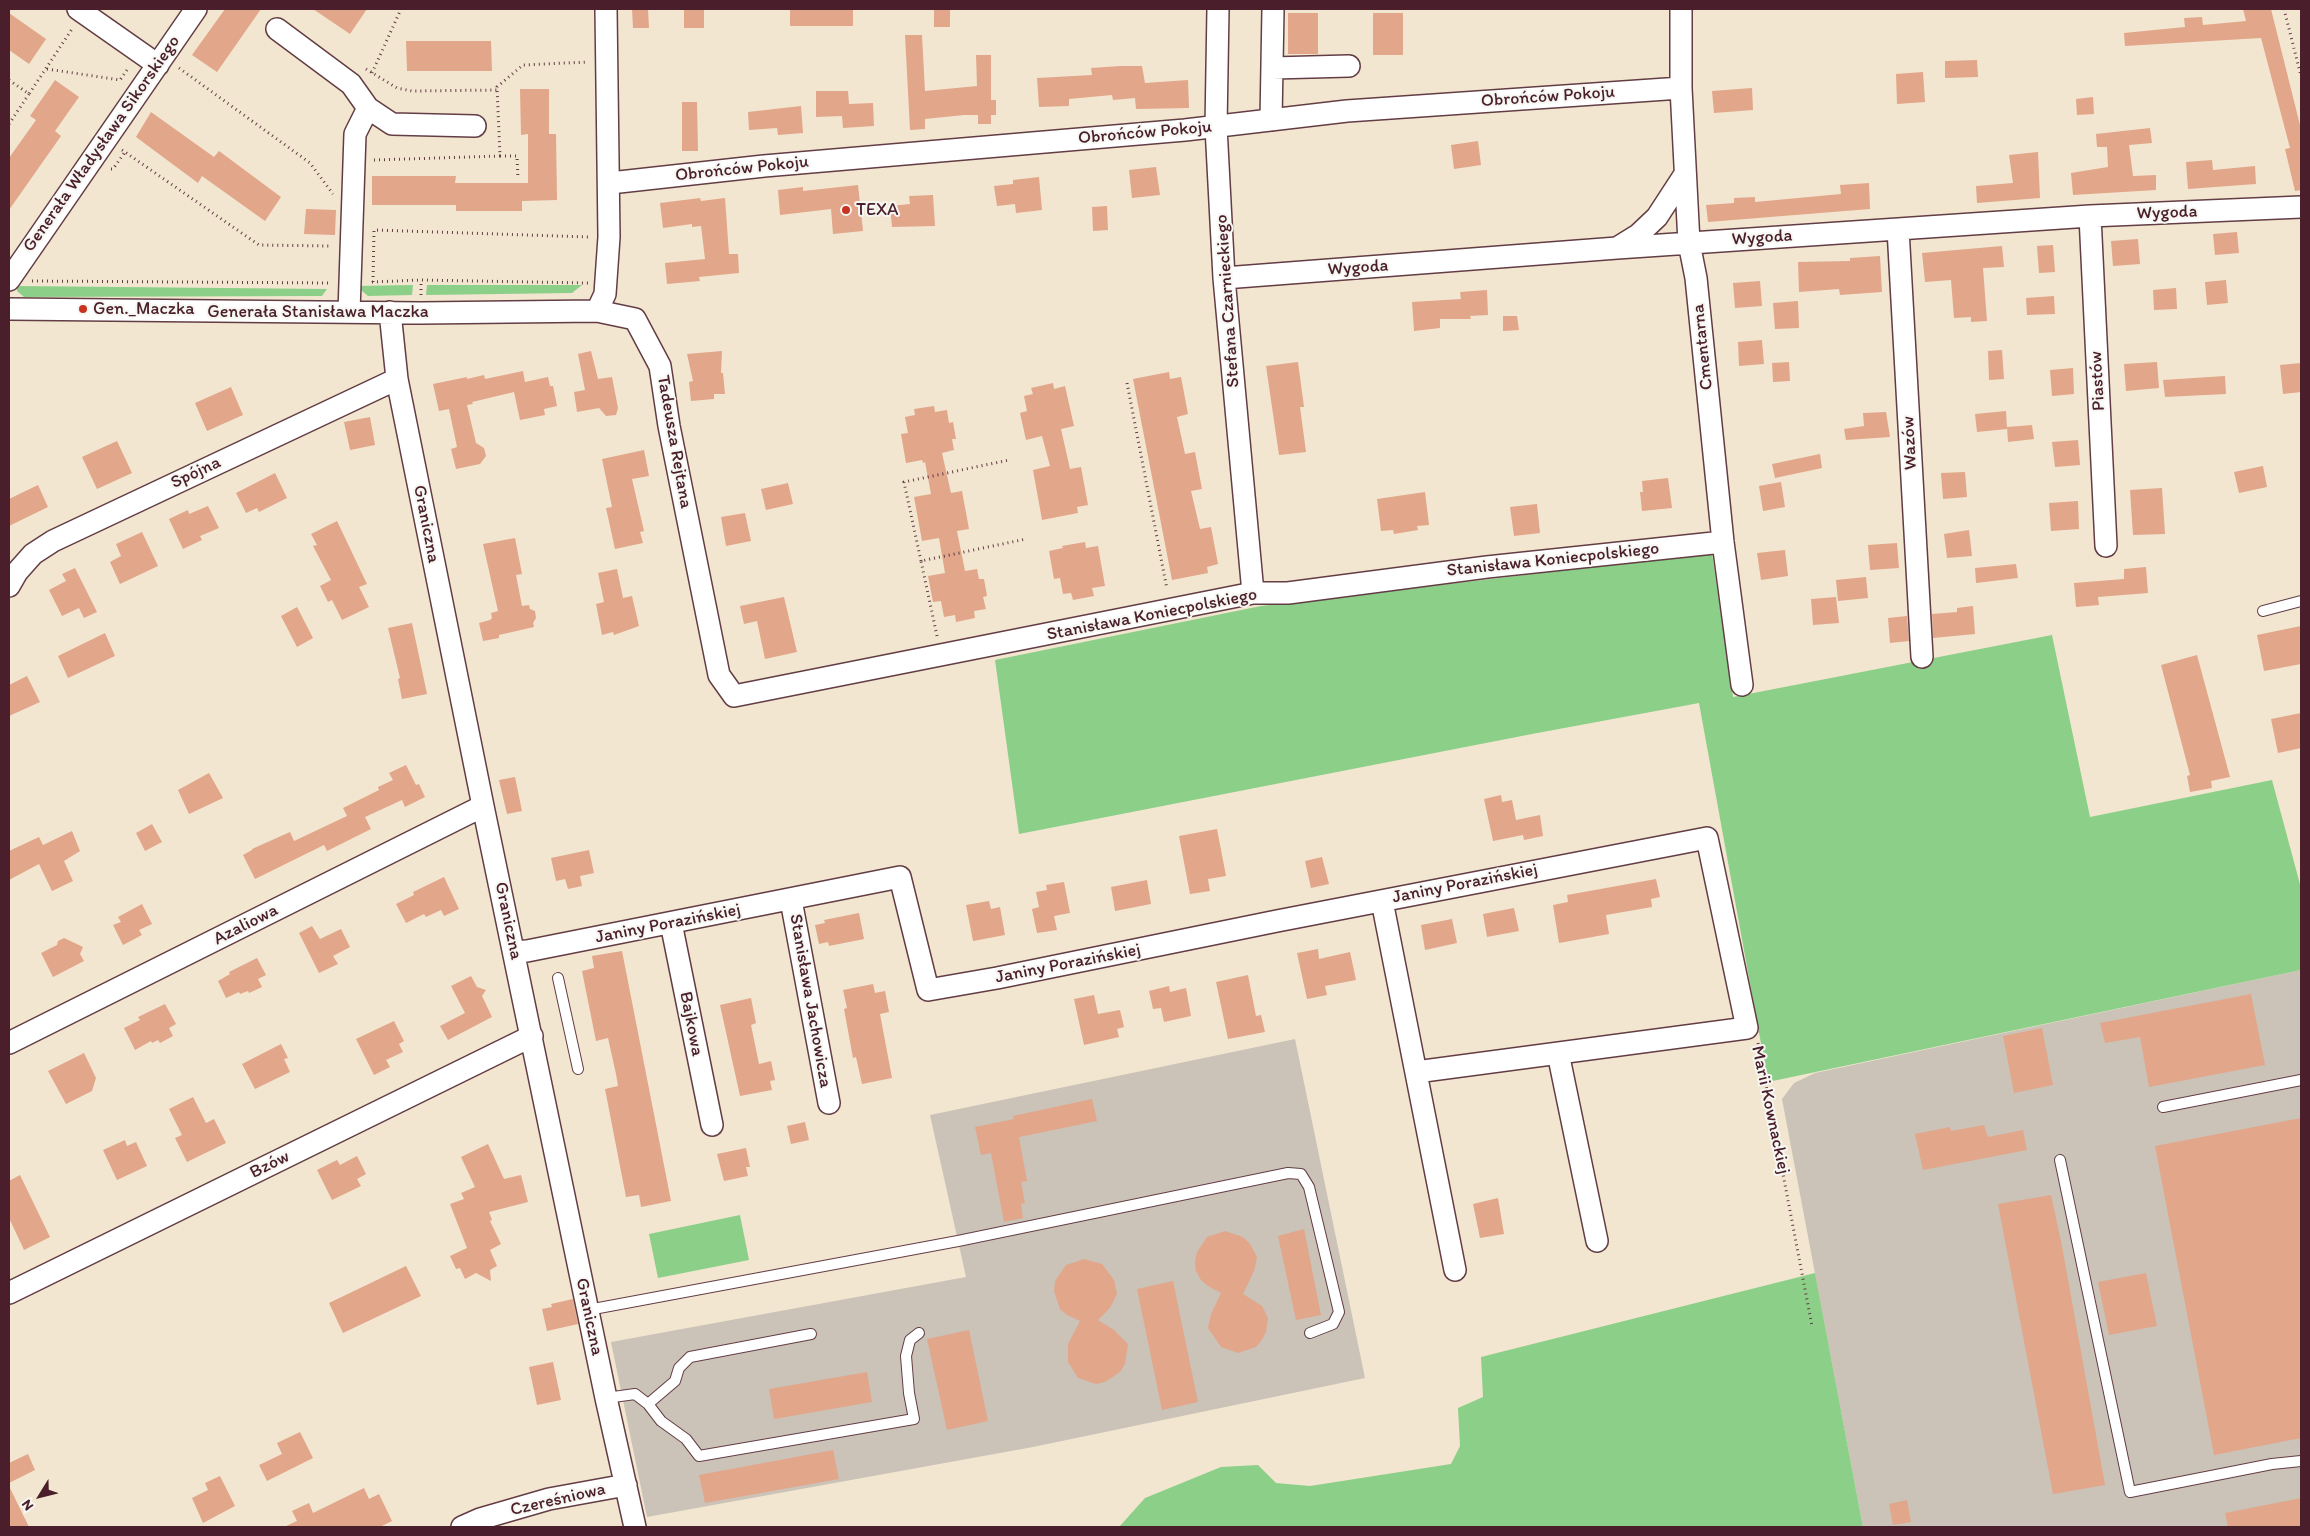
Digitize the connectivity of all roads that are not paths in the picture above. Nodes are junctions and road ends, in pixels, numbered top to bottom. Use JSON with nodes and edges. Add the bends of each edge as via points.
{"nodes":[{"id":1,"x":196,"y":9,"type":"edge"},
{"id":2,"x":606,"y":9,"type":"edge"},
{"id":3,"x":1218,"y":9,"type":"edge"},
{"id":4,"x":1273,"y":9,"type":"edge"},
{"id":5,"x":1681,"y":9,"type":"edge"},
{"id":6,"x":80,"y":10,"type":"edge"},
{"id":7,"x":277,"y":30,"type":"dead end"},
{"id":8,"x":165,"y":64,"type":"junction"},
{"id":9,"x":1349,"y":66,"type":"dead end"},
{"id":10,"x":1273,"y":68,"type":"junction"},
{"id":11,"x":1681,"y":88,"type":"junction"},
{"id":12,"x":368,"y":108,"type":"junction"},
{"id":13,"x":1271,"y":120,"type":"junction"},
{"id":14,"x":475,"y":126,"type":"dead end"},
{"id":15,"x":1216,"y":127,"type":"junction"},
{"id":16,"x":1685,"y":174,"type":"junction"},
{"id":17,"x":610,"y":183,"type":"junction"},
{"id":18,"x":2301,"y":207,"type":"edge"},
{"id":19,"x":2090,"y":216,"type":"junction"},
{"id":20,"x":1898,"y":229,"type":"junction"},
{"id":21,"x":1688,"y":243,"type":"junction"},
{"id":22,"x":1617,"y":248,"type":"junction"},
{"id":23,"x":1224,"y":278,"type":"junction"},
{"id":24,"x":9,"y":280,"type":"edge"},
{"id":25,"x":9,"y":309,"type":"edge"},
{"id":26,"x":597,"y":311,"type":"junction"},
{"id":27,"x":349,"y":312,"type":"junction"},
{"id":28,"x":390,"y":312,"type":"junction"},
{"id":29,"x":397,"y":379,"type":"junction"},
{"id":30,"x":1723,"y":542,"type":"junction"},
{"id":31,"x":2106,"y":546,"type":"dead end"},
{"id":32,"x":9,"y":586,"type":"edge"},
{"id":33,"x":1253,"y":593,"type":"junction"},
{"id":34,"x":2301,"y":601,"type":"edge"},
{"id":35,"x":2263,"y":611,"type":"dead end"},
{"id":36,"x":1922,"y":657,"type":"dead end"},
{"id":37,"x":1742,"y":685,"type":"dead end"},
{"id":38,"x":734,"y":696,"type":"joint"},
{"id":39,"x":483,"y":806,"type":"junction"},
{"id":40,"x":1707,"y":838,"type":"joint"},
{"id":41,"x":791,"y":900,"type":"junction"},
{"id":42,"x":1382,"y":900,"type":"junction"},
{"id":43,"x":671,"y":923,"type":"junction"},
{"id":44,"x":514,"y":952,"type":"junction"},
{"id":45,"x":558,"y":978,"type":"dead end"},
{"id":46,"x":532,"y":1036,"type":"junction"},
{"id":47,"x":9,"y":1043,"type":"edge"},
{"id":48,"x":1558,"y":1054,"type":"junction"},
{"id":49,"x":578,"y":1069,"type":"dead end"},
{"id":50,"x":1416,"y":1072,"type":"junction"},
{"id":51,"x":2301,"y":1080,"type":"edge"},
{"id":52,"x":828,"y":1103,"type":"dead end"},
{"id":53,"x":2163,"y":1107,"type":"dead end"},
{"id":54,"x":712,"y":1125,"type":"dead end"},
{"id":55,"x":2060,"y":1160,"type":"dead end"},
{"id":56,"x":1597,"y":1241,"type":"dead end"},
{"id":57,"x":1455,"y":1270,"type":"dead end"},
{"id":58,"x":9,"y":1293,"type":"edge"},
{"id":59,"x":588,"y":1310,"type":"junction"},
{"id":60,"x":920,"y":1333,"type":"dead end"},
{"id":61,"x":811,"y":1334,"type":"dead end"},
{"id":62,"x":1310,"y":1334,"type":"dead end"},
{"id":63,"x":606,"y":1398,"type":"junction"},
{"id":64,"x":648,"y":1404,"type":"junction"},
{"id":65,"x":2301,"y":1461,"type":"edge"},
{"id":66,"x":626,"y":1485,"type":"junction"},
{"id":67,"x":462,"y":1527,"type":"edge"},
{"id":68,"x":635,"y":1527,"type":"edge"}],
"edges":[{"from":1,"to":8,"type":"street","name":"Generała Władysława Sikorskiego"},
{"from":2,"to":17,"type":"street"},
{"from":3,"to":15,"type":"street","name":"Stefana Czarnieckiego"},
{"from":4,"to":10,"type":"street"},
{"from":5,"to":11,"type":"street","name":"Cmentarna"},
{"from":6,"to":8,"type":"street","via":[[141,52]]},
{"from":7,"to":12,"type":"street","via":[[351,84]]},
{"from":8,"to":24,"type":"street","name":"Generała Władysława Sikorskiego"},
{"from":9,"to":10,"type":"street"},
{"from":10,"to":13,"type":"street"},
{"from":11,"to":13,"type":"street","name":"Obrońców Pokoju","via":[[1347,111]]},
{"from":11,"to":16,"type":"street","name":"Cmentarna"},
{"from":12,"to":14,"type":"street","via":[[392,124]]},
{"from":12,"to":27,"type":"street","via":[[355,134]]},
{"from":13,"to":15,"type":"street","name":"Obrońców Pokoju"},
{"from":15,"to":17,"type":"street","name":"Obrońców Pokoju","via":[[764,166]]},
{"from":15,"to":23,"type":"street","name":"Stefana Czarnieckiego"},
{"from":16,"to":21,"type":"street","name":"Cmentarna"},
{"from":16,"to":22,"type":"street","via":[[1657,217],[1638,235]]},
{"from":17,"to":26,"type":"street","via":[[605,294]]},
{"from":18,"to":19,"type":"street","name":"Wygoda"},
{"from":19,"to":20,"type":"street","name":"Wygoda"},
{"from":19,"to":31,"type":"street","name":"Piastów"},
{"from":20,"to":21,"type":"street","name":"Wygoda"},
{"from":20,"to":36,"type":"street","name":"Wazów"},
{"from":21,"to":22,"type":"street","name":"Wygoda"},
{"from":21,"to":30,"type":"street","name":"Cmentarna","via":[[1696,278]]},
{"from":22,"to":23,"type":"street","name":"Wygoda"},
{"from":23,"to":33,"type":"street","name":"Stefana Czarnieckiego"},
{"from":25,"to":27,"type":"street","name":"Generała Stanisława Maczka"},
{"from":26,"to":28,"type":"street","name":"Generała Stanisława Maczka"},
{"from":26,"to":38,"type":"street","name":"Tadeusza Rejtana","via":[[635,319],[660,366],[719,674]]},
{"from":27,"to":28,"type":"street","name":"Generała Stanisława Maczka"},
{"from":28,"to":29,"type":"street","name":"Graniczna"},
{"from":29,"to":32,"type":"street","name":"Spójna","via":[[53,541],[33,554],[16,572]]},
{"from":29,"to":39,"type":"street","name":"Graniczna"},
{"from":30,"to":33,"type":"street","name":"Stanisława Koniecpolskiego","via":[[1487,567],[1288,593]]},
{"from":30,"to":37,"type":"street","name":"Cmentarna"},
{"from":33,"to":38,"type":"street","name":"Stanisława Koniecpolskiego"},
{"from":34,"to":35,"type":"lane"},
{"from":39,"to":44,"type":"street","name":"Graniczna"},
{"from":39,"to":47,"type":"street","name":"Azaliowa"},
{"from":40,"to":42,"type":"street","name":"Janiny Porazińskiej"},
{"from":40,"to":48,"type":"street","name":"Marii Kownackiej","via":[[1747,1028]]},
{"from":41,"to":42,"type":"street","name":"Janiny Porazińskiej","via":[[900,877],[928,990]]},
{"from":41,"to":43,"type":"street","name":"Janiny Porazińskiej"},
{"from":41,"to":52,"type":"street","name":"Stanisława Jachowicza"},
{"from":42,"to":50,"type":"street"},
{"from":43,"to":44,"type":"street","name":"Janiny Porazińskiej"},
{"from":43,"to":54,"type":"street","name":"Bajkowa"},
{"from":44,"to":46,"type":"street","name":"Graniczna"},
{"from":45,"to":49,"type":"lane"},
{"from":46,"to":58,"type":"street","name":"Bzów"},
{"from":46,"to":59,"type":"street","name":"Graniczna"},
{"from":48,"to":50,"type":"street"},
{"from":48,"to":56,"type":"street"},
{"from":50,"to":57,"type":"street"},
{"from":51,"to":53,"type":"lane"},
{"from":55,"to":65,"type":"lane","via":[[2130,1492]]},
{"from":59,"to":62,"type":"lane","via":[[958,1241],[1288,1173],[1301,1174],[1309,1187],[1339,1312],[1333,1324]]},
{"from":59,"to":63,"type":"street","name":"Graniczna"},
{"from":60,"to":64,"type":"lane","via":[[910,1340],[906,1356],[914,1419],[699,1456],[686,1439],[661,1421]]},
{"from":61,"to":64,"type":"lane","via":[[690,1357],[679,1368],[675,1381]]},
{"from":63,"to":64,"type":"lane","via":[[635,1394]]},
{"from":63,"to":66,"type":"street","name":"Graniczna"},
{"from":66,"to":67,"type":"street","name":"Czereśniowa","via":[[549,1498]]},
{"from":66,"to":68,"type":"street","name":"Graniczna"}]}
